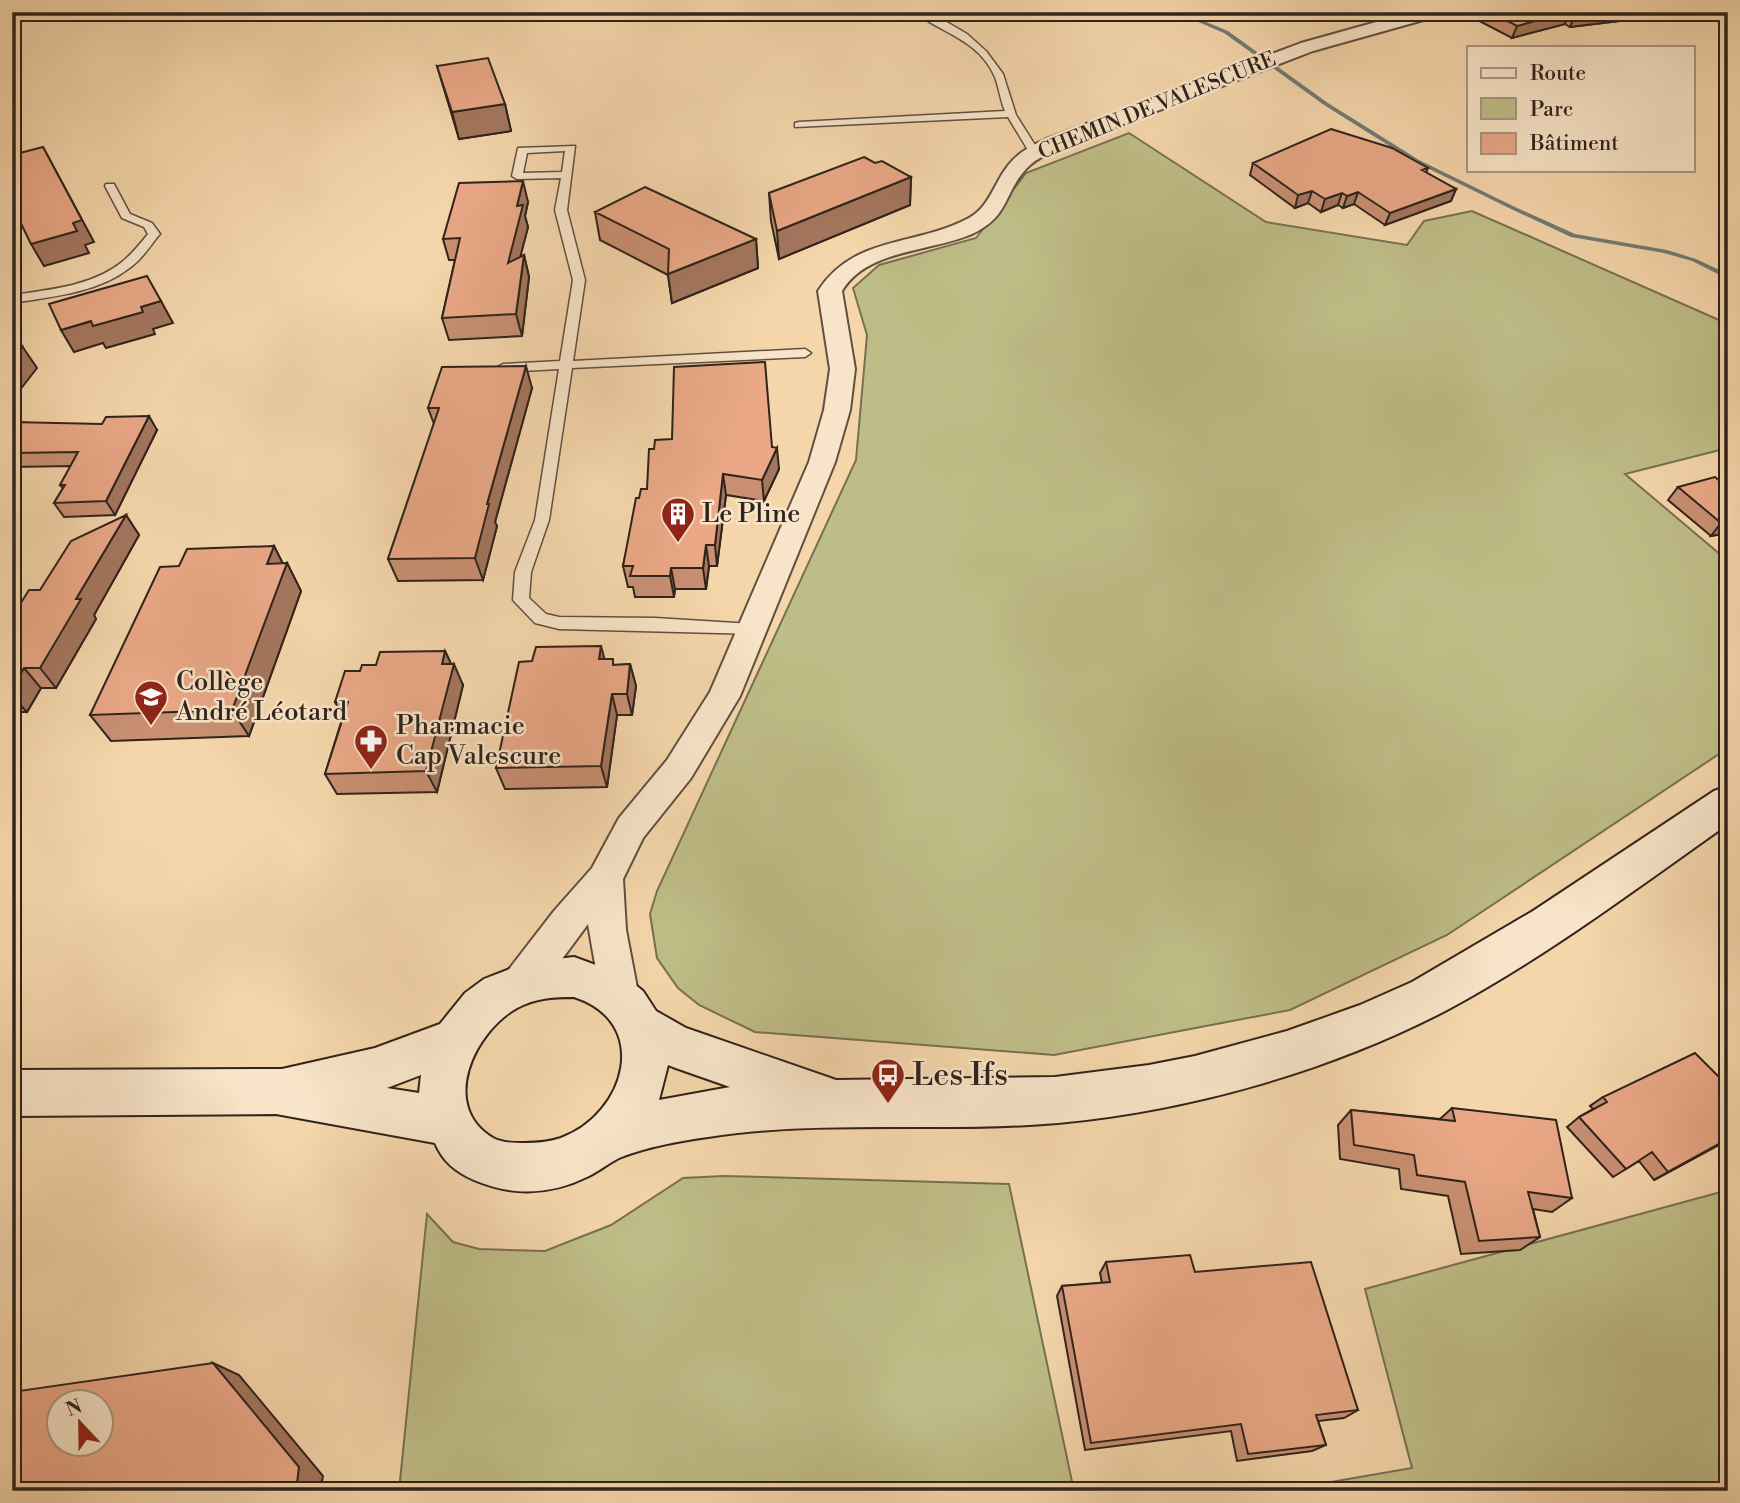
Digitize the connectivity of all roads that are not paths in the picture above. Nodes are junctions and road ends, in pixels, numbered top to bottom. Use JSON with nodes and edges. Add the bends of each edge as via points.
{"nodes":[{"id":1,"x":664,"y":12,"type":"edge"},
{"id":2,"x":918,"y":12,"type":"edge"},
{"id":3,"x":1422,"y":12,"type":"edge"},
{"id":4,"x":645,"y":16,"type":"dead end"},
{"id":5,"x":1012,"y":114,"type":"junction"},
{"id":6,"x":799,"y":125,"type":"dead end"},
{"id":7,"x":1035,"y":153,"type":"junction"},
{"id":8,"x":567,"y":174,"type":"dead end"},
{"id":9,"x":110,"y":186,"type":"dead end"},
{"id":10,"x":12,"y":299,"type":"edge"},
{"id":11,"x":805,"y":353,"type":"dead end"},
{"id":12,"x":564,"y":365,"type":"junction"},
{"id":13,"x":488,"y":369,"type":"edge"},
{"id":14,"x":752,"y":631,"type":"junction"},
{"id":15,"x":1728,"y":802,"type":"edge"},
{"id":16,"x":605,"y":879,"type":"junction"},
{"id":17,"x":520,"y":985,"type":"junction"},
{"id":18,"x":630,"y":1012,"type":"junction"},
{"id":19,"x":453,"y":1041,"type":"junction"},
{"id":20,"x":276,"y":1091,"type":"junction"},
{"id":21,"x":12,"y":1093,"type":"edge"},
{"id":22,"x":839,"y":1104,"type":"junction"},
{"id":23,"x":447,"y":1122,"type":"junction"},
{"id":24,"x":607,"y":1138,"type":"junction"}],
"edges":[{"from":1,"to":4,"type":"lane"},
{"from":2,"to":5,"type":"lane","via":[[954,28],[980,50],[998,75]]},
{"from":3,"to":7,"type":"street","name":"CHEMIN DE VALESCURE","via":[[1269,61]]},
{"from":5,"to":6,"type":"lane"},
{"from":5,"to":7,"type":"lane"},
{"from":7,"to":14,"type":"street","name":"CHEMIN DE VALESCURE","via":[[1014,171],[998,203],[982,219],[944,238],[864,259],[833,282],[830,299],[842,357],[840,390],[822,462]]},
{"from":8,"to":12,"type":"lane","via":[[561,210],[579,280]]},
{"from":9,"to":10,"type":"lane","via":[[126,216],[148,225],[154,233],[125,267],[50,293]]},
{"from":11,"to":12,"type":"lane"},
{"from":12,"to":13,"type":"lane"},
{"from":12,"to":14,"type":"lane","via":[[542,520],[523,572],[522,600],[541,619],[559,623]]},
{"from":14,"to":16,"type":"street","name":"CHEMIN DE VALESCURE","via":[[724,696],[678,769],[631,828]]},
{"from":15,"to":22,"type":"main road","via":[[1516,945],[1421,1000],[1328,1037],[1229,1070],[1142,1089],[1056,1100]]},
{"from":16,"to":17,"type":"street","name":"CHEMIN DE VALESCURE"},
{"from":16,"to":18,"type":"street","name":"CHEMIN DE VALESCURE","via":[[607,930]]},
{"from":17,"to":18,"type":"main road","via":[[574,977],[599,984]]},
{"from":17,"to":19,"type":"main road","via":[[486,1004]]},
{"from":18,"to":22,"type":"main road","via":[[673,1045]]},
{"from":18,"to":24,"type":"main road","via":[[646,1047],[642,1083],[625,1118]]},
{"from":19,"to":20,"type":"main road","via":[[375,1070]]},
{"from":19,"to":23,"type":"main road","via":[[443,1068],[441,1096]]},
{"from":20,"to":21,"type":"main road"},
{"from":20,"to":23,"type":"main road"},
{"from":22,"to":24,"type":"main road","via":[[715,1113]]},
{"from":23,"to":24,"type":"main road","via":[[460,1142],[478,1157],[502,1167],[556,1165]]}]}
